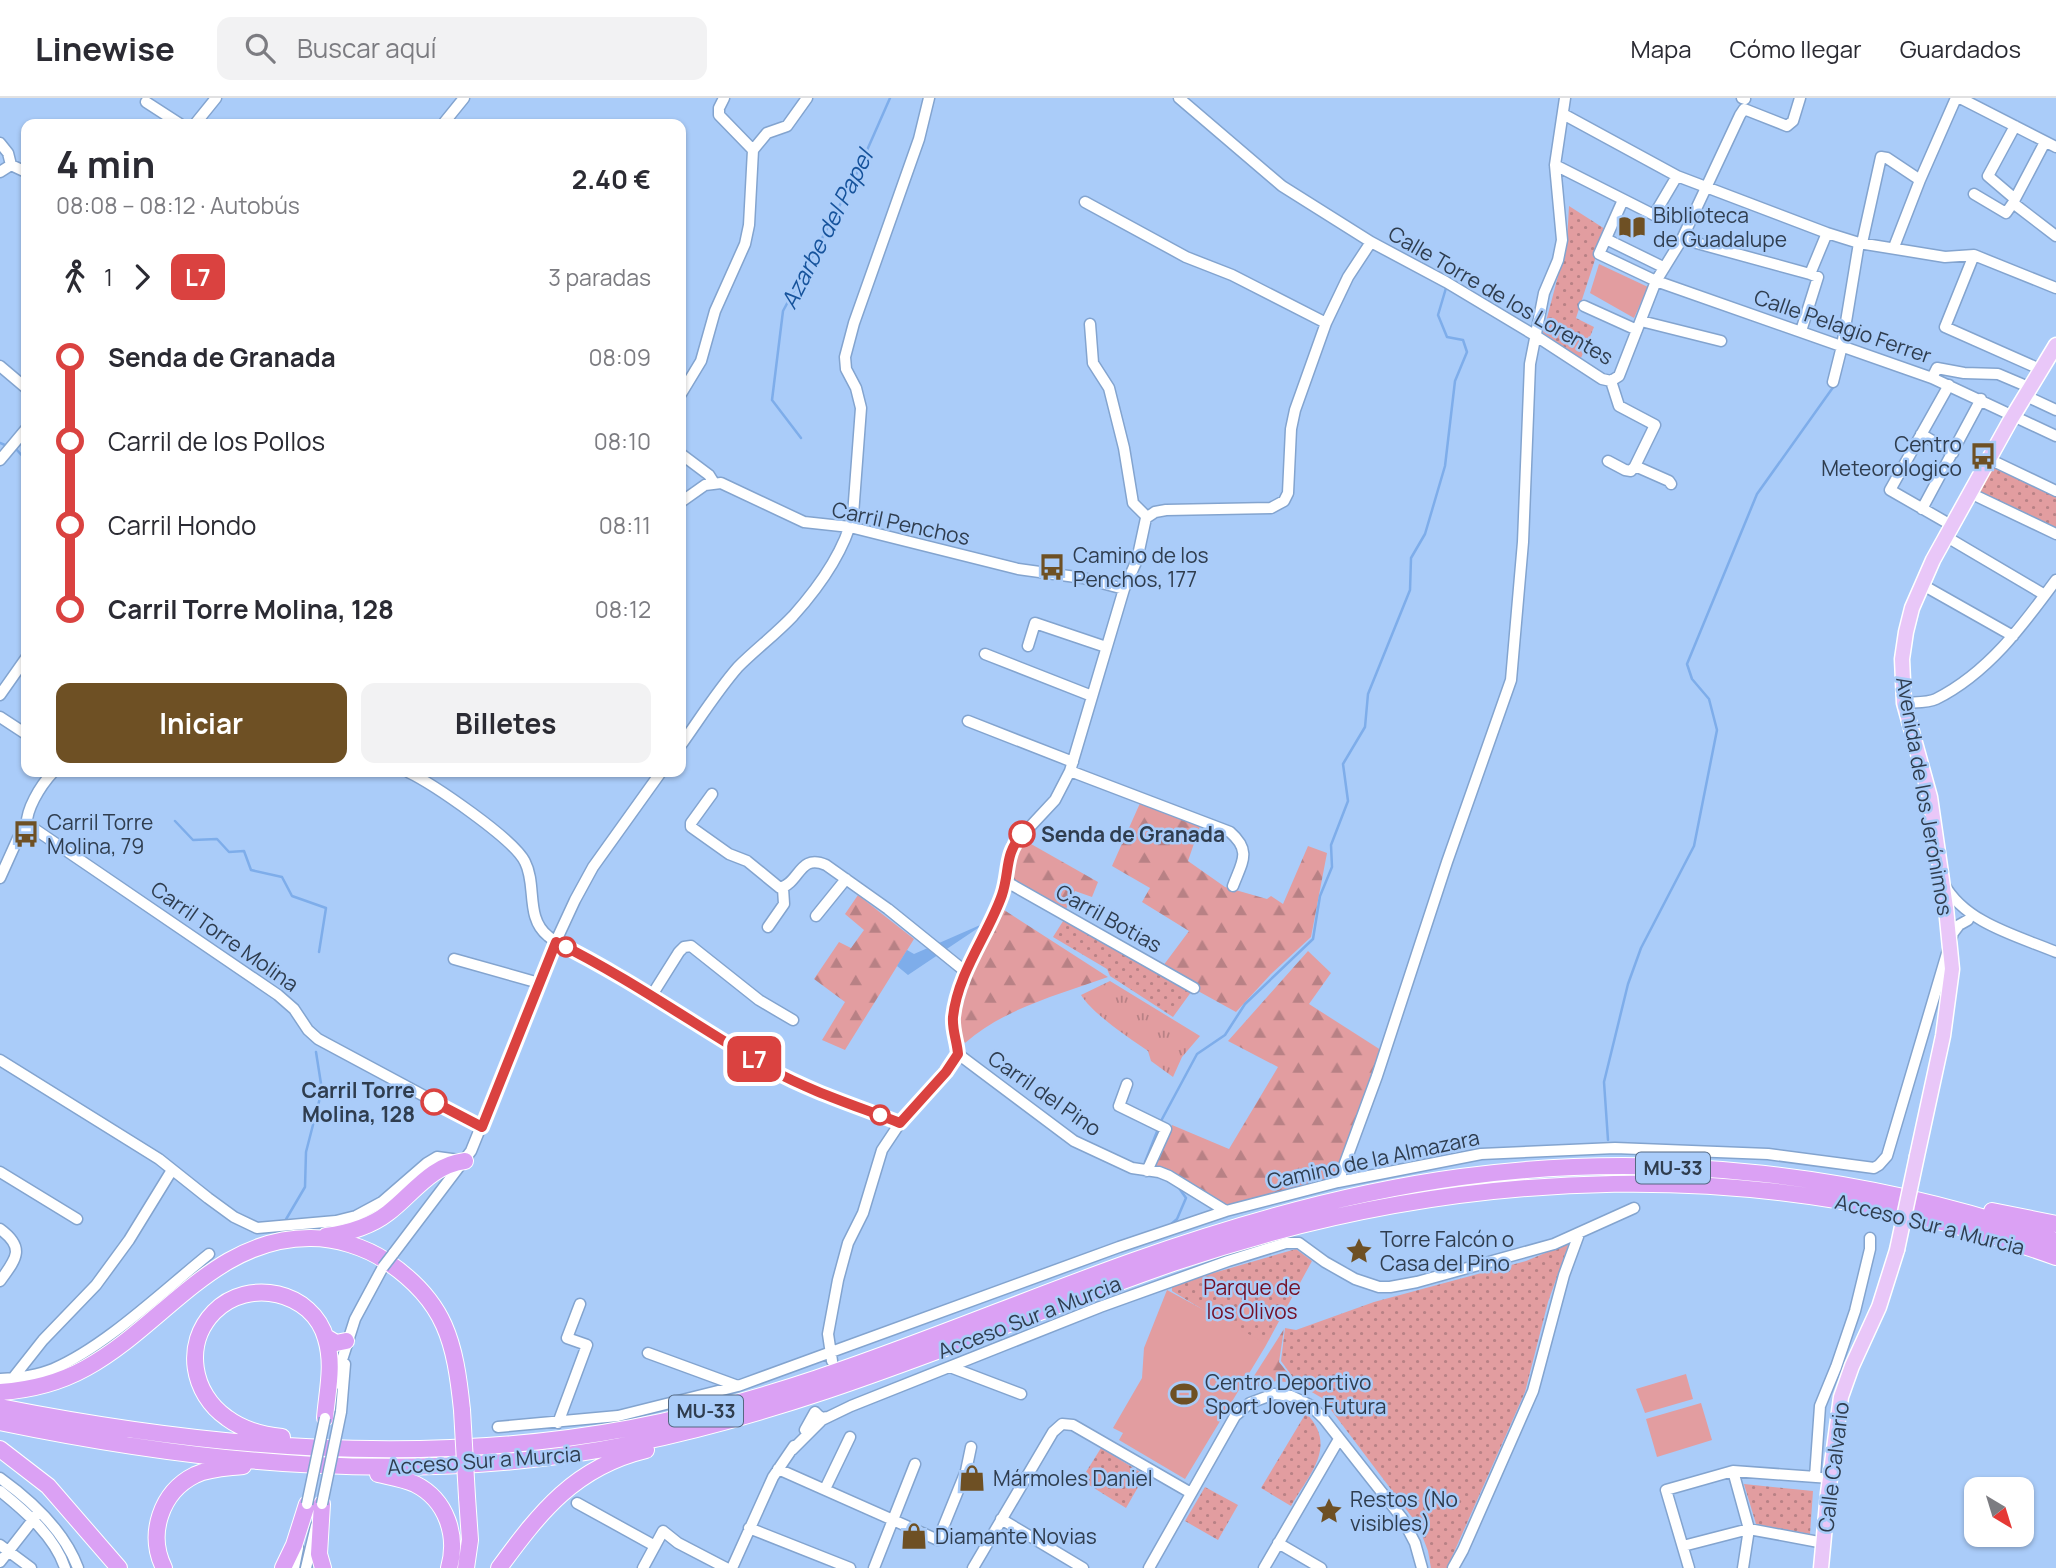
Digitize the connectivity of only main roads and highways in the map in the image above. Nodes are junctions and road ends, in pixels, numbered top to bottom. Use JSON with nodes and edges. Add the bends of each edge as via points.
{"nodes":[{"id":1,"x":2056,"y":345,"type":"edge"},
{"id":2,"x":465,"y":1161,"type":"road end"},
{"id":3,"x":1962,"y":1210,"type":"junction"},
{"id":4,"x":2056,"y":1224,"type":"edge"},
{"id":5,"x":316,"y":1238,"type":"junction"},
{"id":6,"x":2056,"y":1241,"type":"edge"},
{"id":7,"x":1897,"y":1250,"type":"joint"},
{"id":8,"x":2056,"y":1257,"type":"edge"},
{"id":9,"x":326,"y":1337,"type":"junction"},
{"id":10,"x":346,"y":1341,"type":"road end"},
{"id":11,"x":849,"y":1384,"type":"junction"},
{"id":12,"x":0,"y":1392,"type":"edge"},
{"id":13,"x":0,"y":1407,"type":"edge"},
{"id":14,"x":325,"y":1418,"type":"road end"},
{"id":15,"x":0,"y":1422,"type":"edge"},
{"id":16,"x":0,"y":1449,"type":"edge"},
{"id":17,"x":420,"y":1449,"type":"junction"},
{"id":18,"x":265,"y":1464,"type":"junction"},
{"id":19,"x":345,"y":1467,"type":"junction"},
{"id":20,"x":119,"y":1568,"type":"edge"},
{"id":21,"x":164,"y":1568,"type":"edge"},
{"id":22,"x":284,"y":1568,"type":"edge"},
{"id":23,"x":323,"y":1568,"type":"edge"},
{"id":24,"x":449,"y":1568,"type":"edge"},
{"id":25,"x":466,"y":1568,"type":"edge"},
{"id":26,"x":499,"y":1568,"type":"edge"},
{"id":27,"x":1821,"y":1568,"type":"edge"}],
"edges":[{"from":1,"to":7,"type":"main road","name":"Avenida de los Jerónimos","bridge":true,"via":[[1921,584],[1902,659],[1904,703],[1930,797],[1952,969]]},
{"from":2,"to":5,"type":"highway","via":[[435,1172],[370,1224]]},
{"from":3,"to":4,"type":"highway","via":[[2000,1212]]},
{"from":3,"to":6,"type":"highway","name":"Acceso Sur a Murcia","number":"MU-33"},
{"from":3,"to":17,"type":"highway","name":"Acceso Sur a Murcia","number":"MU-33","via":[[1832,1184],[1710,1170],[1591,1168],[1462,1177],[1342,1199],[1213,1233],[845,1369],[707,1411],[558,1439]]},
{"from":5,"to":12,"type":"highway","via":[[273,1242],[232,1257],[88,1367],[46,1385]]},
{"from":5,"to":25,"type":"highway","bridge":true,"via":[[351,1245],[381,1258],[425,1295],[446,1328],[458,1370],[462,1410],[470,1541]]},
{"from":7,"to":27,"type":"main road","name":"Calle Calvario","via":[[1879,1307],[1843,1390],[1823,1477]]},
{"from":8,"to":11,"type":"highway","name":"Acceso Sur a Murcia","number":"MU-33","via":[[1885,1209],[1753,1189],[1639,1183],[1478,1191],[1346,1213],[1244,1240]]},
{"from":9,"to":10,"type":"highway","via":[[336,1343]]},
{"from":9,"to":14,"type":"highway","via":[[330,1364]]},
{"from":9,"to":17,"type":"highway","via":[[311,1312],[296,1301],[270,1293],[244,1294],[221,1306],[204,1326],[195,1356],[198,1380],[220,1413],[251,1431],[303,1441]]},
{"from":11,"to":19,"type":"highway","name":"Acceso Sur a Murcia","number":"MU-33","via":[[752,1416],[595,1451],[455,1466]]},
{"from":11,"to":26,"type":"highway","via":[[779,1414],[639,1452],[601,1468],[542,1511]]},
{"from":13,"to":17,"type":"highway","name":"Acceso Sur a Murcia","number":"MU-33","via":[[243,1444]]},
{"from":15,"to":18,"type":"highway","name":"Acceso Sur a Murcia","number":"MU-33"},
{"from":16,"to":20,"type":"highway","via":[[48,1486]]},
{"from":18,"to":19,"type":"highway","name":"Acceso Sur a Murcia","number":"MU-33"},
{"from":18,"to":21,"type":"highway","via":[[203,1472],[175,1490],[157,1527],[158,1554]]},
{"from":19,"to":24,"type":"highway","via":[[408,1481],[431,1495],[451,1529]]},
{"from":22,"to":23,"type":"highway","via":[[314,1504]]}]}
